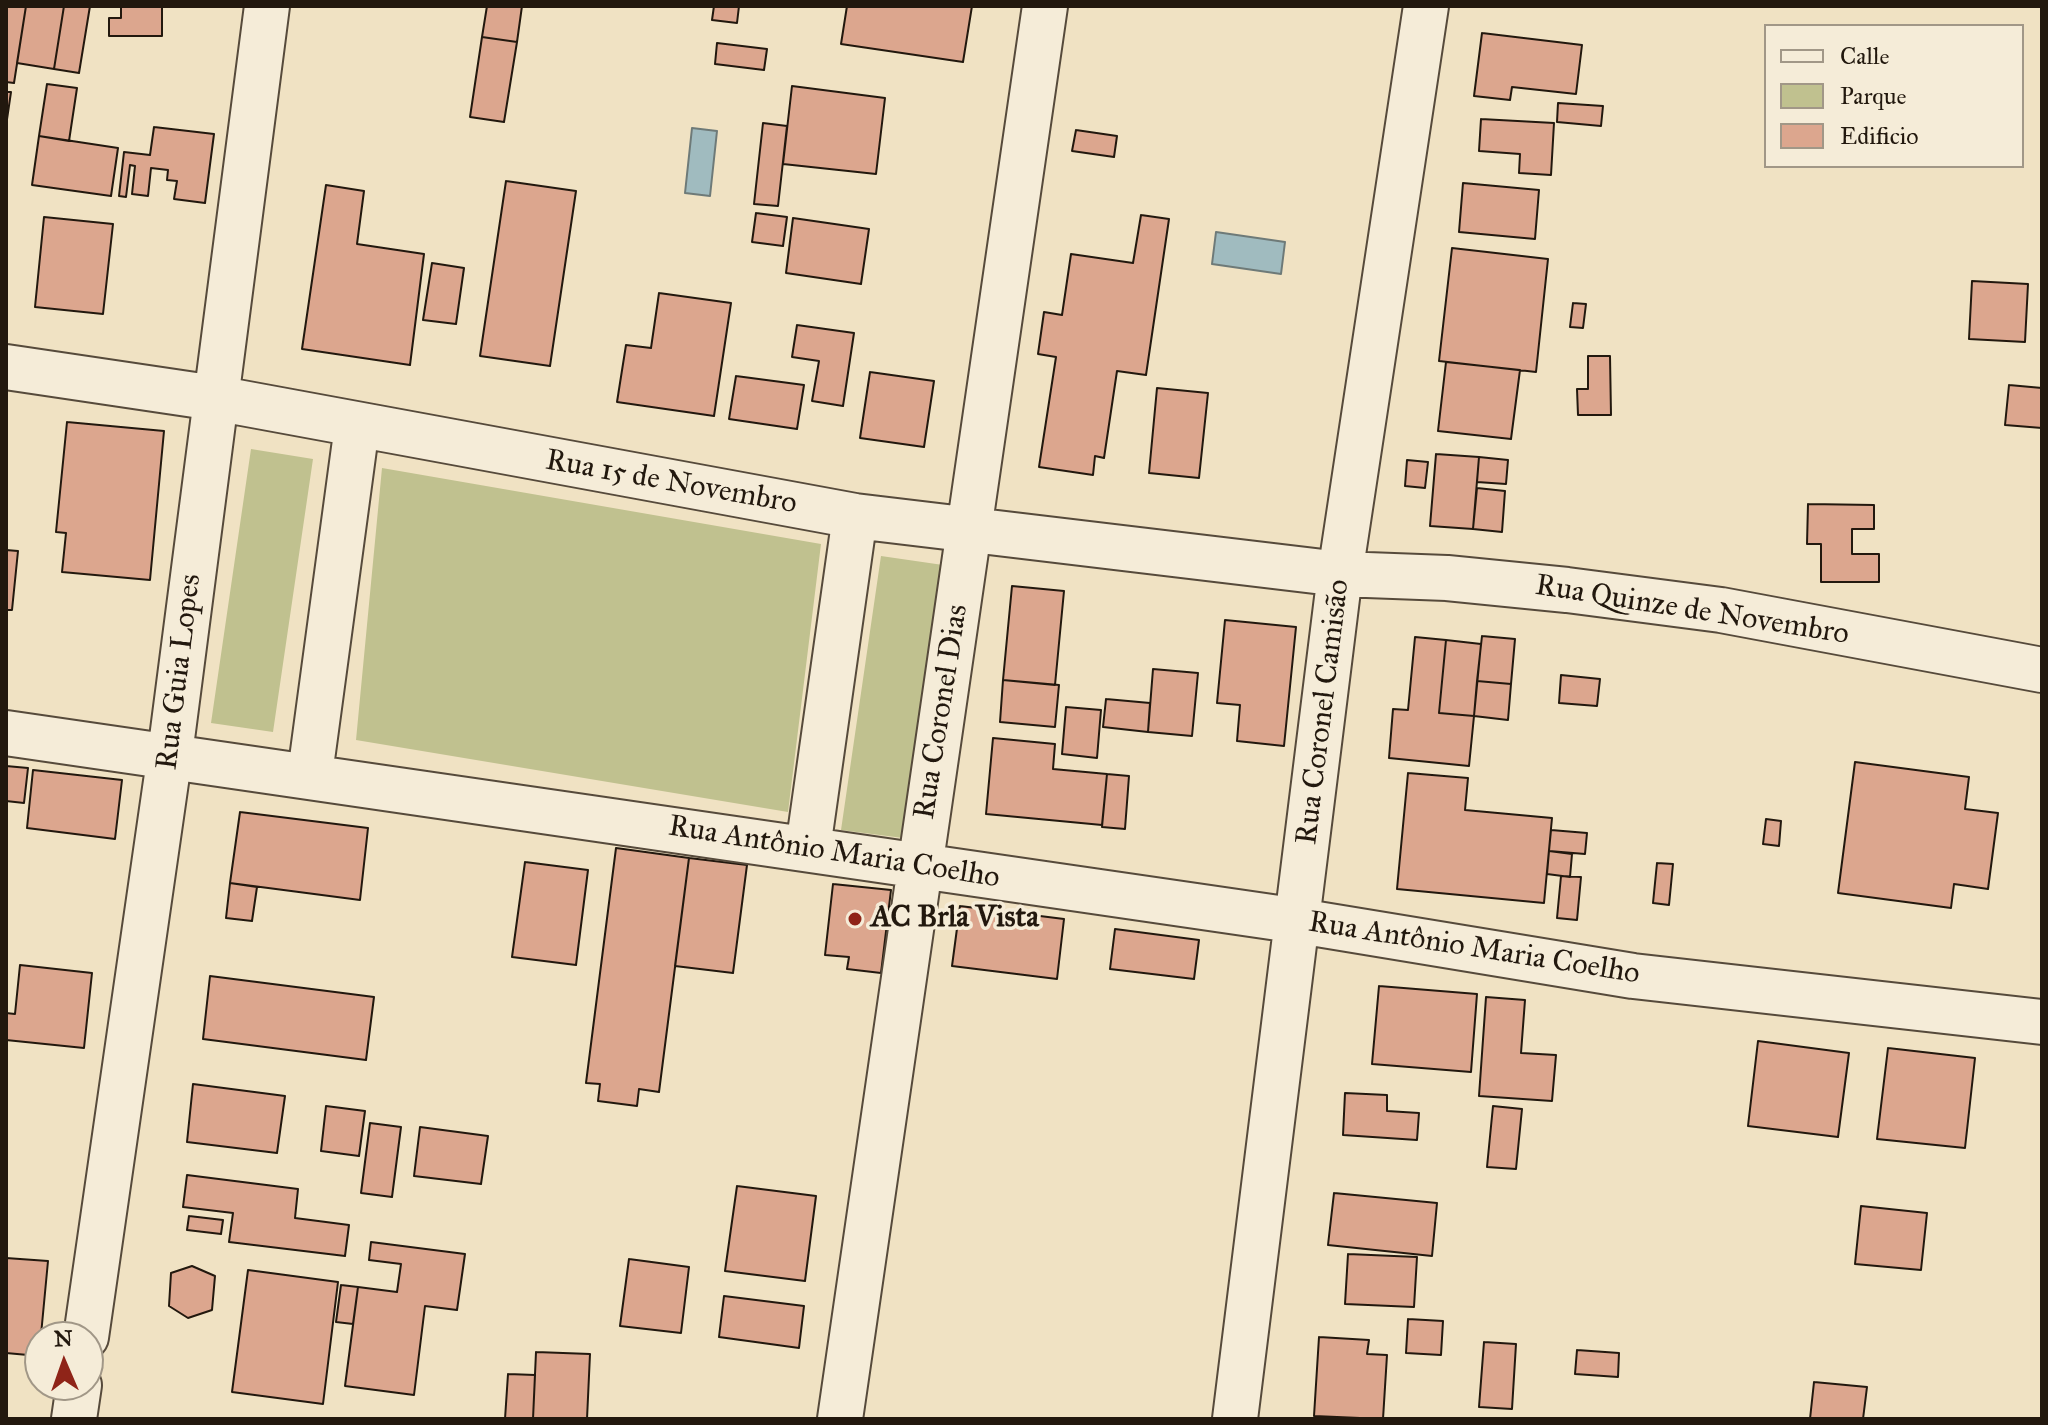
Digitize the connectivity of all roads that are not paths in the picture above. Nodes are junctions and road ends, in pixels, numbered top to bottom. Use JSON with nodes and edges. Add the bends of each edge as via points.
{"nodes":[{"id":1,"x":267,"y":6,"type":"edge"},
{"id":2,"x":1045,"y":6,"type":"edge"},
{"id":3,"x":1426,"y":6,"type":"edge"},
{"id":4,"x":6,"y":367,"type":"edge"},
{"id":5,"x":215,"y":398,"type":"junction"},
{"id":6,"x":357,"y":426,"type":"junction"},
{"id":7,"x":855,"y":516,"type":"junction"},
{"id":8,"x":969,"y":531,"type":"junction"},
{"id":9,"x":1340,"y":574,"type":"junction"},
{"id":10,"x":2042,"y":670,"type":"edge"},
{"id":11,"x":6,"y":733,"type":"edge"},
{"id":12,"x":170,"y":754,"type":"junction"},
{"id":13,"x":310,"y":774,"type":"junction"},
{"id":14,"x":808,"y":848,"type":"junction"},
{"id":15,"x":919,"y":868,"type":"junction"},
{"id":16,"x":1299,"y":921,"type":"junction"},
{"id":17,"x":2042,"y":1022,"type":"edge"},
{"id":18,"x":88,"y":1321,"type":"edge"},
{"id":19,"x":840,"y":1419,"type":"edge"},
{"id":20,"x":1235,"y":1419,"type":"edge"}],
"edges":[{"from":1,"to":5,"type":"street","name":"Rua Guia Lopes"},
{"from":2,"to":8,"type":"street","name":"Rua Coronel Dias"},
{"from":3,"to":9,"type":"street","name":"Rua Coronel Camisão"},
{"from":4,"to":5,"type":"street","name":"Rua 15 de Novembro"},
{"from":5,"to":6,"type":"street","name":"Rua 15 de Novembro"},
{"from":5,"to":12,"type":"street","name":"Rua Guia Lopes"},
{"from":6,"to":7,"type":"street","name":"Rua 15 de Novembro"},
{"from":6,"to":13,"type":"street"},
{"from":7,"to":8,"type":"street","name":"Rua 15 de Novembro"},
{"from":7,"to":14,"type":"street"},
{"from":8,"to":9,"type":"street","name":"Rua 15 de Novembro"},
{"from":8,"to":15,"type":"street","name":"Rua Coronel Dias"},
{"from":9,"to":10,"type":"street","name":"Rua Quinze de Novembro","via":[[1462,579],[1721,610]]},
{"from":9,"to":16,"type":"street","name":"Rua Coronel Camisão"},
{"from":11,"to":12,"type":"street","name":"Rua Antônio Maria Coelho"},
{"from":12,"to":13,"type":"street","name":"Rua Antônio Maria Coelho"},
{"from":12,"to":18,"type":"street","name":"Rua Guia Lopes"},
{"from":13,"to":14,"type":"street","name":"Rua Antônio Maria Coelho"},
{"from":14,"to":15,"type":"street","name":"Rua Antônio Maria Coelho"},
{"from":15,"to":16,"type":"street","name":"Rua Antônio Maria Coelho"},
{"from":15,"to":19,"type":"street","name":"Rua Coronel Dias"},
{"from":16,"to":17,"type":"street","name":"Rua Antônio Maria Coelho","via":[[1633,976]]},
{"from":16,"to":20,"type":"street","name":"Rua Coronel Camisão"}]}
